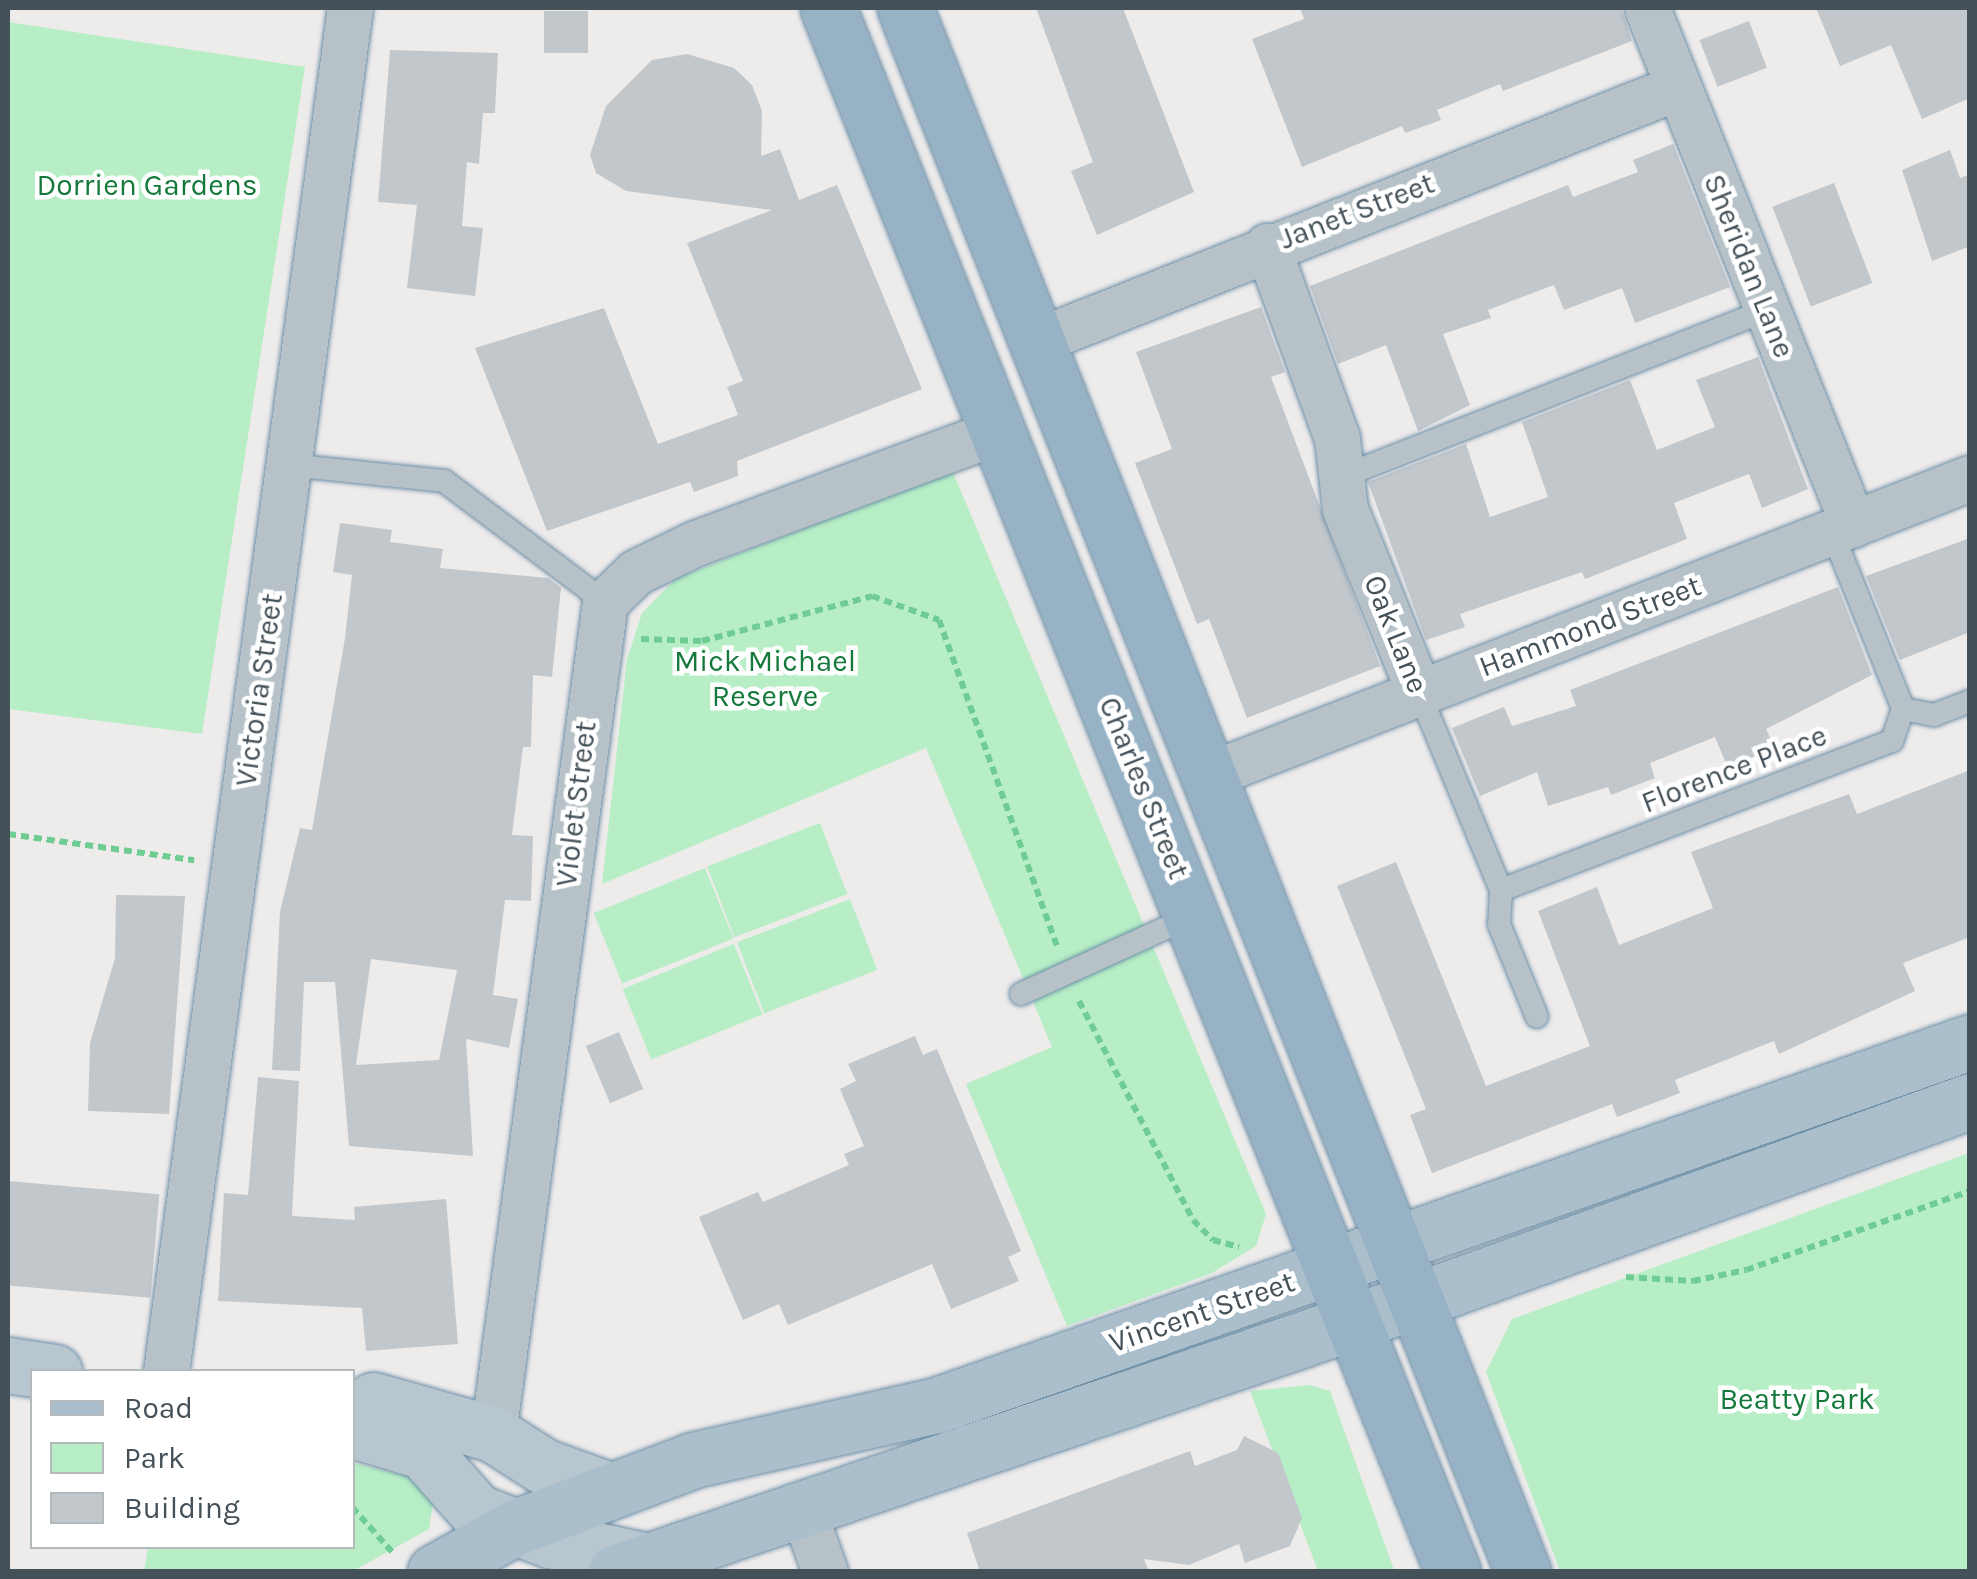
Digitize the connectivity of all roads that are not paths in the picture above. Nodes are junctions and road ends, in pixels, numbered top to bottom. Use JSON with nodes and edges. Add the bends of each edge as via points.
{"nodes":[{"id":1,"x":350,"y":8,"type":"edge"},
{"id":2,"x":828,"y":8,"type":"edge"},
{"id":3,"x":904,"y":8,"type":"edge"},
{"id":4,"x":1647,"y":8,"type":"edge"},
{"id":5,"x":1678,"y":87,"type":"junction"},
{"id":6,"x":1267,"y":246,"type":"junction"},
{"id":7,"x":1766,"y":310,"type":"junction"},
{"id":8,"x":1038,"y":340,"type":"junction"},
{"id":9,"x":999,"y":431,"type":"junction"},
{"id":10,"x":289,"y":465,"type":"junction"},
{"id":11,"x":1346,"y":475,"type":"junction"},
{"id":12,"x":1970,"y":478,"type":"edge"},
{"id":13,"x":1842,"y":528,"type":"junction"},
{"id":14,"x":602,"y":612,"type":"junction"},
{"id":15,"x":1419,"y":692,"type":"junction"},
{"id":16,"x":1970,"y":701,"type":"edge"},
{"id":17,"x":1903,"y":709,"type":"junction"},
{"id":18,"x":1934,"y":716,"type":"junction"},
{"id":19,"x":1892,"y":741,"type":"junction"},
{"id":20,"x":1211,"y":774,"type":"junction"},
{"id":21,"x":1501,"y":890,"type":"junction"},
{"id":22,"x":1195,"y":915,"type":"junction"},
{"id":23,"x":1020,"y":994,"type":"dead end"},
{"id":24,"x":1537,"y":1017,"type":"dead end"},
{"id":25,"x":1970,"y":1042,"type":"edge"},
{"id":26,"x":1970,"y":1101,"type":"edge"},
{"id":27,"x":1398,"y":1244,"type":"junction"},
{"id":28,"x":1333,"y":1266,"type":"junction"},
{"id":29,"x":1418,"y":1300,"type":"junction"},
{"id":30,"x":1354,"y":1321,"type":"junction"},
{"id":31,"x":8,"y":1365,"type":"edge"},
{"id":32,"x":34,"y":1369,"type":"edge"},
{"id":33,"x":166,"y":1369,"type":"edge"},
{"id":34,"x":355,"y":1397,"type":"edge"},
{"id":35,"x":355,"y":1431,"type":"edge"},
{"id":36,"x":493,"y":1434,"type":"junction"},
{"id":37,"x":612,"y":1490,"type":"junction"},
{"id":38,"x":802,"y":1508,"type":"junction"},
{"id":39,"x":516,"y":1527,"type":"junction"},
{"id":40,"x":631,"y":1566,"type":"edge"},
{"id":41,"x":1450,"y":1571,"type":"edge"},
{"id":42,"x":435,"y":1572,"type":"edge"},
{"id":43,"x":825,"y":1572,"type":"edge"},
{"id":44,"x":1523,"y":1572,"type":"edge"}],
"edges":[{"from":1,"to":10,"type":"street","name":"Victoria Street"},
{"from":2,"to":9,"type":"highway","name":"Charles Street"},
{"from":3,"to":8,"type":"highway"},
{"from":4,"to":5,"type":"street","name":"Sheridan Lane"},
{"from":5,"to":6,"type":"street","name":"Janet Street"},
{"from":5,"to":7,"type":"street","name":"Sheridan Lane"},
{"from":6,"to":8,"type":"street","name":"Janet Street"},
{"from":6,"to":11,"type":"street","name":"Oak Lane"},
{"from":7,"to":11,"type":"lane"},
{"from":7,"to":13,"type":"street","name":"Sheridan Lane"},
{"from":8,"to":20,"type":"highway"},
{"from":9,"to":14,"type":"street","via":[[696,543],[636,572]]},
{"from":9,"to":22,"type":"highway","name":"Charles Street"},
{"from":10,"to":14,"type":"lane","via":[[444,480]]},
{"from":10,"to":33,"type":"street","name":"Victoria Street"},
{"from":11,"to":15,"type":"street","name":"Oak Lane","via":[[1345,510]]},
{"from":12,"to":13,"type":"street","name":"Hammond Street"},
{"from":13,"to":15,"type":"street","name":"Hammond Street"},
{"from":13,"to":17,"type":"lane"},
{"from":14,"to":36,"type":"street","name":"Violet Street"},
{"from":15,"to":20,"type":"street","name":"Hammond Street"},
{"from":15,"to":21,"type":"lane","name":"Oak Lane"},
{"from":16,"to":18,"type":"lane"},
{"from":17,"to":18,"type":"lane"},
{"from":17,"to":19,"type":"lane"},
{"from":18,"to":19,"type":"lane","name":"Florence Place"},
{"from":19,"to":21,"type":"lane","name":"Florence Place"},
{"from":20,"to":27,"type":"highway"},
{"from":21,"to":24,"type":"lane","name":"Oak Lane","via":[[1499,924]]},
{"from":22,"to":23,"type":"lane"},
{"from":22,"to":28,"type":"highway","name":"Charles Street"},
{"from":25,"to":27,"type":"main road","name":"Vincent Street"},
{"from":26,"to":29,"type":"main road","name":"Vincent Street"},
{"from":27,"to":28,"type":"main road","name":"Vincent Street"},
{"from":27,"to":29,"type":"highway"},
{"from":28,"to":30,"type":"highway","name":"Charles Street"},
{"from":28,"to":37,"type":"main road","name":"Vincent Street","via":[[937,1405],[693,1460]]},
{"from":29,"to":30,"type":"main road","name":"Vincent Street"},
{"from":29,"to":44,"type":"highway"},
{"from":30,"to":38,"type":"main road","name":"Vincent Street"},
{"from":30,"to":41,"type":"highway","name":"Charles Street"},
{"from":31,"to":32,"type":"main road"},
{"from":34,"to":36,"type":"main road"},
{"from":35,"to":39,"type":"main road","via":[[423,1451],[476,1512]]},
{"from":36,"to":37,"type":"main road","via":[[543,1466]]},
{"from":37,"to":39,"type":"main road","name":"Vincent Street"},
{"from":38,"to":40,"type":"main road","name":"Vincent Street"},
{"from":38,"to":43,"type":"street"},
{"from":39,"to":40,"type":"main road"},
{"from":39,"to":42,"type":"main road","name":"Vincent Street"}]}
